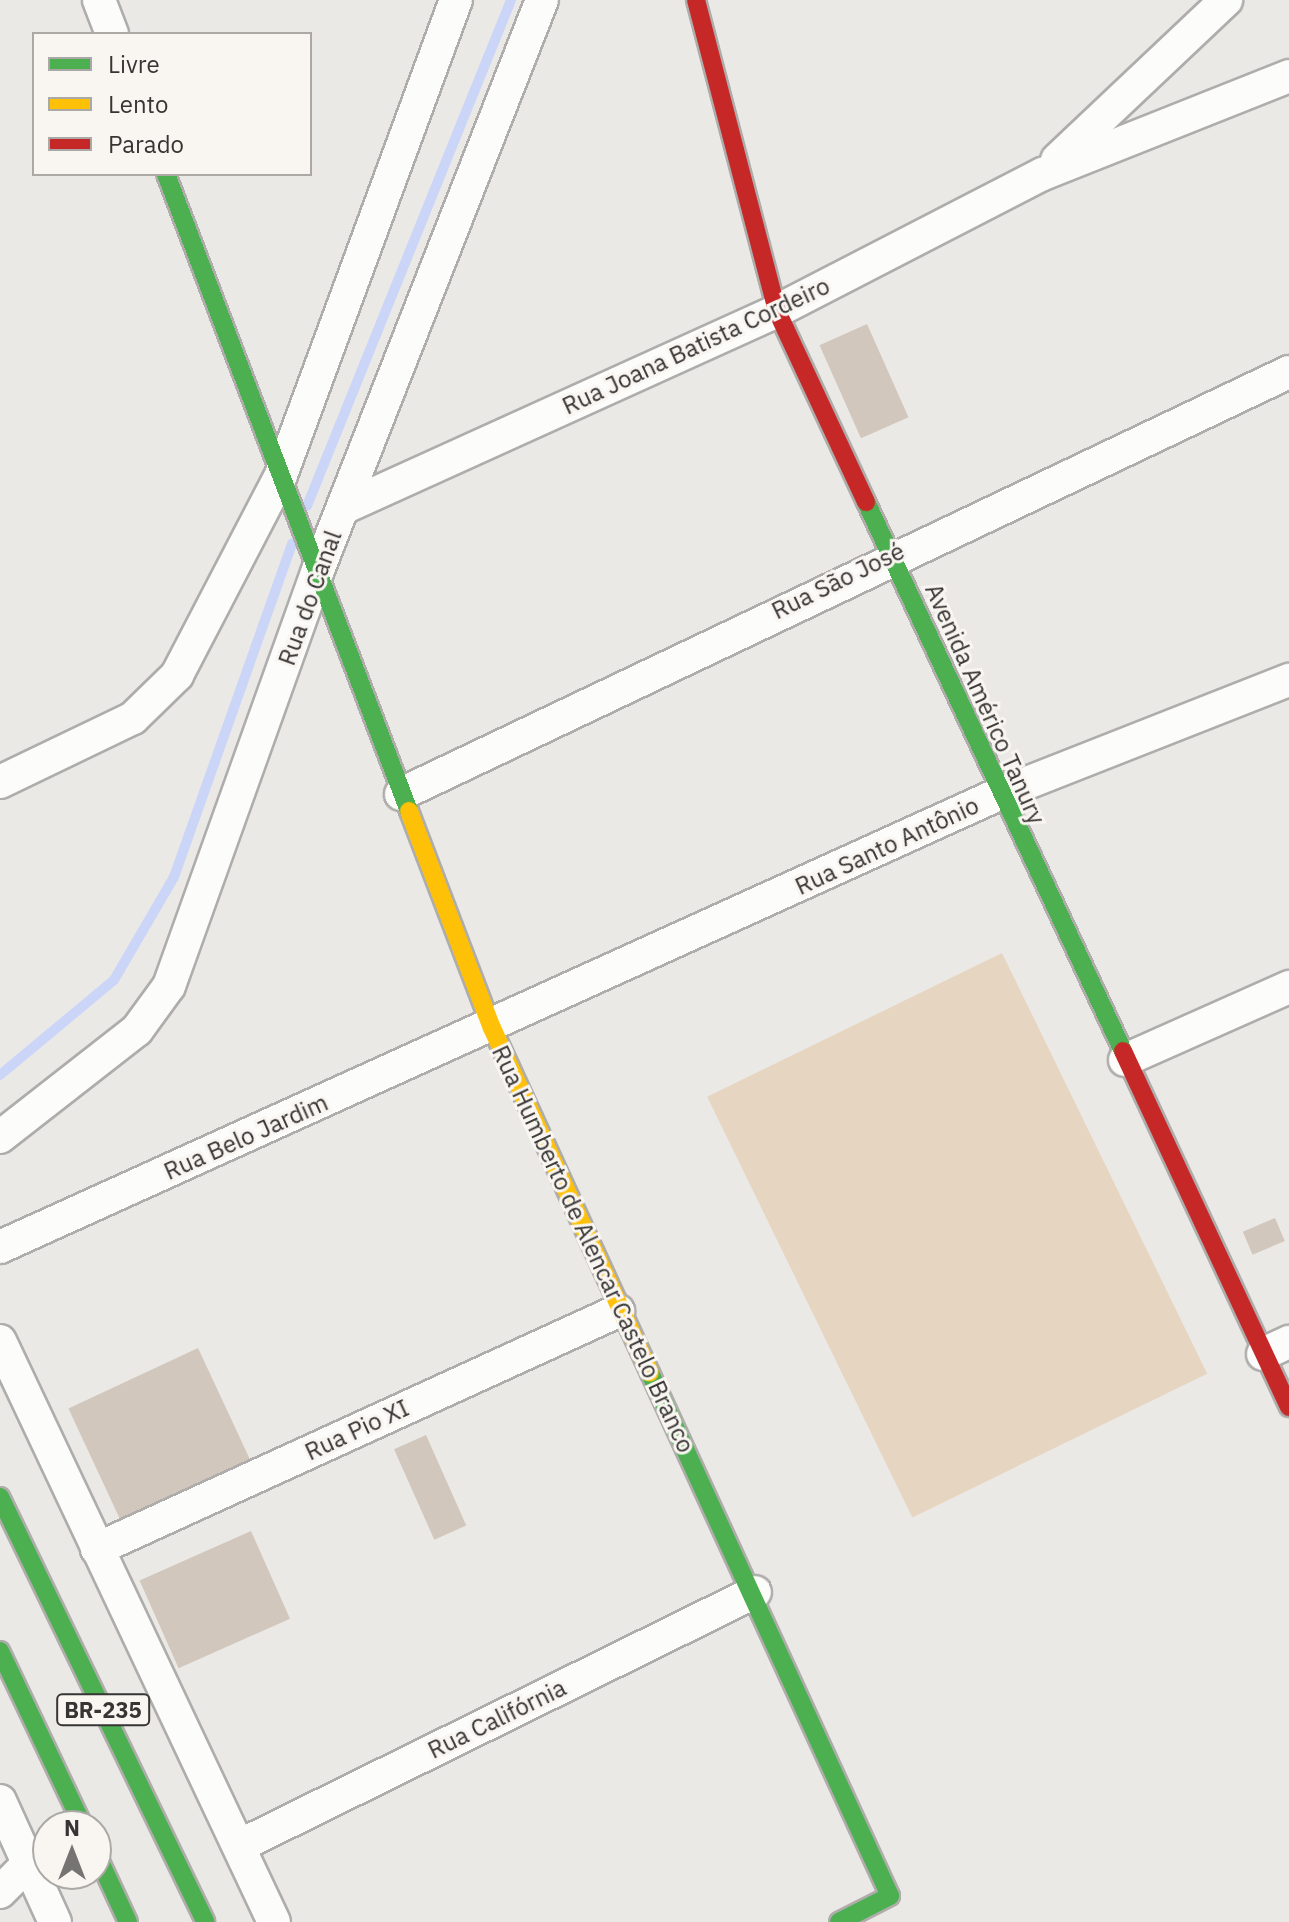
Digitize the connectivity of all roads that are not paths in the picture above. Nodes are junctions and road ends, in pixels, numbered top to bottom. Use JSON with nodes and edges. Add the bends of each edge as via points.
{"nodes":[{"id":1,"x":99,"y":0,"type":"edge"},
{"id":2,"x":456,"y":0,"type":"edge"},
{"id":3,"x":542,"y":0,"type":"edge"},
{"id":4,"x":696,"y":0,"type":"edge"},
{"id":5,"x":1226,"y":0,"type":"edge"},
{"id":6,"x":111,"y":32,"type":"edge"},
{"id":7,"x":1289,"y":76,"type":"edge"},
{"id":8,"x":1043,"y":174,"type":"junction"},
{"id":9,"x":167,"y":176,"type":"edge"},
{"id":10,"x":777,"y":311,"type":"junction"},
{"id":11,"x":1285,"y":372,"type":"edge"},
{"id":12,"x":284,"y":483,"type":"junction"},
{"id":13,"x":343,"y":508,"type":"junction"},
{"id":14,"x":891,"y":555,"type":"junction"},
{"id":15,"x":314,"y":559,"type":"junction"},
{"id":16,"x":1289,"y":680,"type":"edge"},
{"id":17,"x":0,"y":782,"type":"edge"},
{"id":18,"x":401,"y":794,"type":"junction"},
{"id":19,"x":999,"y":794,"type":"junction"},
{"id":20,"x":1289,"y":987,"type":"edge"},
{"id":21,"x":492,"y":1028,"type":"junction"},
{"id":22,"x":1125,"y":1060,"type":"junction"},
{"id":23,"x":0,"y":1137,"type":"edge"},
{"id":24,"x":0,"y":1247,"type":"edge"},
{"id":25,"x":618,"y":1311,"type":"junction"},
{"id":26,"x":0,"y":1341,"type":"edge"},
{"id":27,"x":1276,"y":1348,"type":"edge"},
{"id":28,"x":1289,"y":1407,"type":"edge"},
{"id":29,"x":0,"y":1497,"type":"edge"},
{"id":30,"x":97,"y":1549,"type":"junction"},
{"id":31,"x":755,"y":1592,"type":"junction"},
{"id":32,"x":0,"y":1651,"type":"edge"},
{"id":33,"x":0,"y":1801,"type":"edge"},
{"id":34,"x":75,"y":1810,"type":"edge"},
{"id":35,"x":239,"y":1846,"type":"junction"},
{"id":36,"x":30,"y":1862,"type":"junction"},
{"id":37,"x":112,"y":1888,"type":"edge"},
{"id":38,"x":0,"y":1892,"type":"edge"},
{"id":39,"x":845,"y":1919,"type":"edge"},
{"id":40,"x":55,"y":1922,"type":"edge"},
{"id":41,"x":128,"y":1922,"type":"edge"},
{"id":42,"x":205,"y":1922,"type":"edge"},
{"id":43,"x":274,"y":1922,"type":"edge"}],
"edges":[{"from":1,"to":6,"type":"street"},
{"from":2,"to":12,"type":"street"},
{"from":3,"to":13,"type":"street","name":"Rua do Canal"},
{"from":4,"to":10,"type":"main road","name":"Avenida Américo Tanury"},
{"from":5,"to":8,"type":"street","name":"Rua Joana Batista Cordeiro"},
{"from":7,"to":8,"type":"street","name":"Rua Joana Batista Cordeiro"},
{"from":8,"to":10,"type":"street","name":"Rua Joana Batista Cordeiro"},
{"from":9,"to":12,"type":"main road"},
{"from":10,"to":13,"type":"street","name":"Rua Joana Batista Cordeiro"},
{"from":10,"to":14,"type":"main road","name":"Avenida Américo Tanury"},
{"from":11,"to":14,"type":"street","name":"Rua São José"},
{"from":12,"to":15,"type":"main road","name":"Rua Humberto de Alencar Castelo Branco"},
{"from":12,"to":17,"type":"street","via":[[177,675],[133,718]]},
{"from":13,"to":15,"type":"street","name":"Rua do Canal"},
{"from":14,"to":18,"type":"street","name":"Rua São José"},
{"from":14,"to":19,"type":"main road","name":"Avenida Américo Tanury"},
{"from":15,"to":18,"type":"main road","name":"Rua Humberto de Alencar Castelo Branco"},
{"from":15,"to":23,"type":"street","name":"Rua do Canal","via":[[169,986],[137,1030]]},
{"from":16,"to":19,"type":"street","name":"Rua Santo Antônio"},
{"from":18,"to":21,"type":"main road","name":"Rua Humberto de Alencar Castelo Branco"},
{"from":19,"to":21,"type":"street","name":"Rua Santo Antônio"},
{"from":19,"to":22,"type":"main road","name":"Avenida Américo Tanury"},
{"from":20,"to":22,"type":"street"},
{"from":21,"to":24,"type":"street","name":"Rua Belo Jardim"},
{"from":21,"to":25,"type":"main road","name":"Rua Humberto de Alencar Castelo Branco"},
{"from":22,"to":27,"type":"main road","name":"Avenida Américo Tanury"},
{"from":25,"to":30,"type":"street","name":"Rua Pio XI"},
{"from":25,"to":31,"type":"main road","name":"Rua Humberto de Alencar Castelo Branco"},
{"from":26,"to":30,"type":"street"},
{"from":27,"to":28,"type":"main road","name":"Avenida Américo Tanury"},
{"from":29,"to":42,"type":"main road","number":"BR-235"},
{"from":30,"to":35,"type":"street"},
{"from":31,"to":35,"type":"street","name":"Rua Califórnia"},
{"from":31,"to":39,"type":"main road","name":"Rua Humberto de Alencar Castelo Branco","via":[[890,1896]]},
{"from":32,"to":34,"type":"main road","number":"BR-235"},
{"from":33,"to":36,"type":"street"},
{"from":35,"to":43,"type":"street"},
{"from":36,"to":38,"type":"street"},
{"from":36,"to":40,"type":"street"},
{"from":37,"to":41,"type":"main road"}]}
